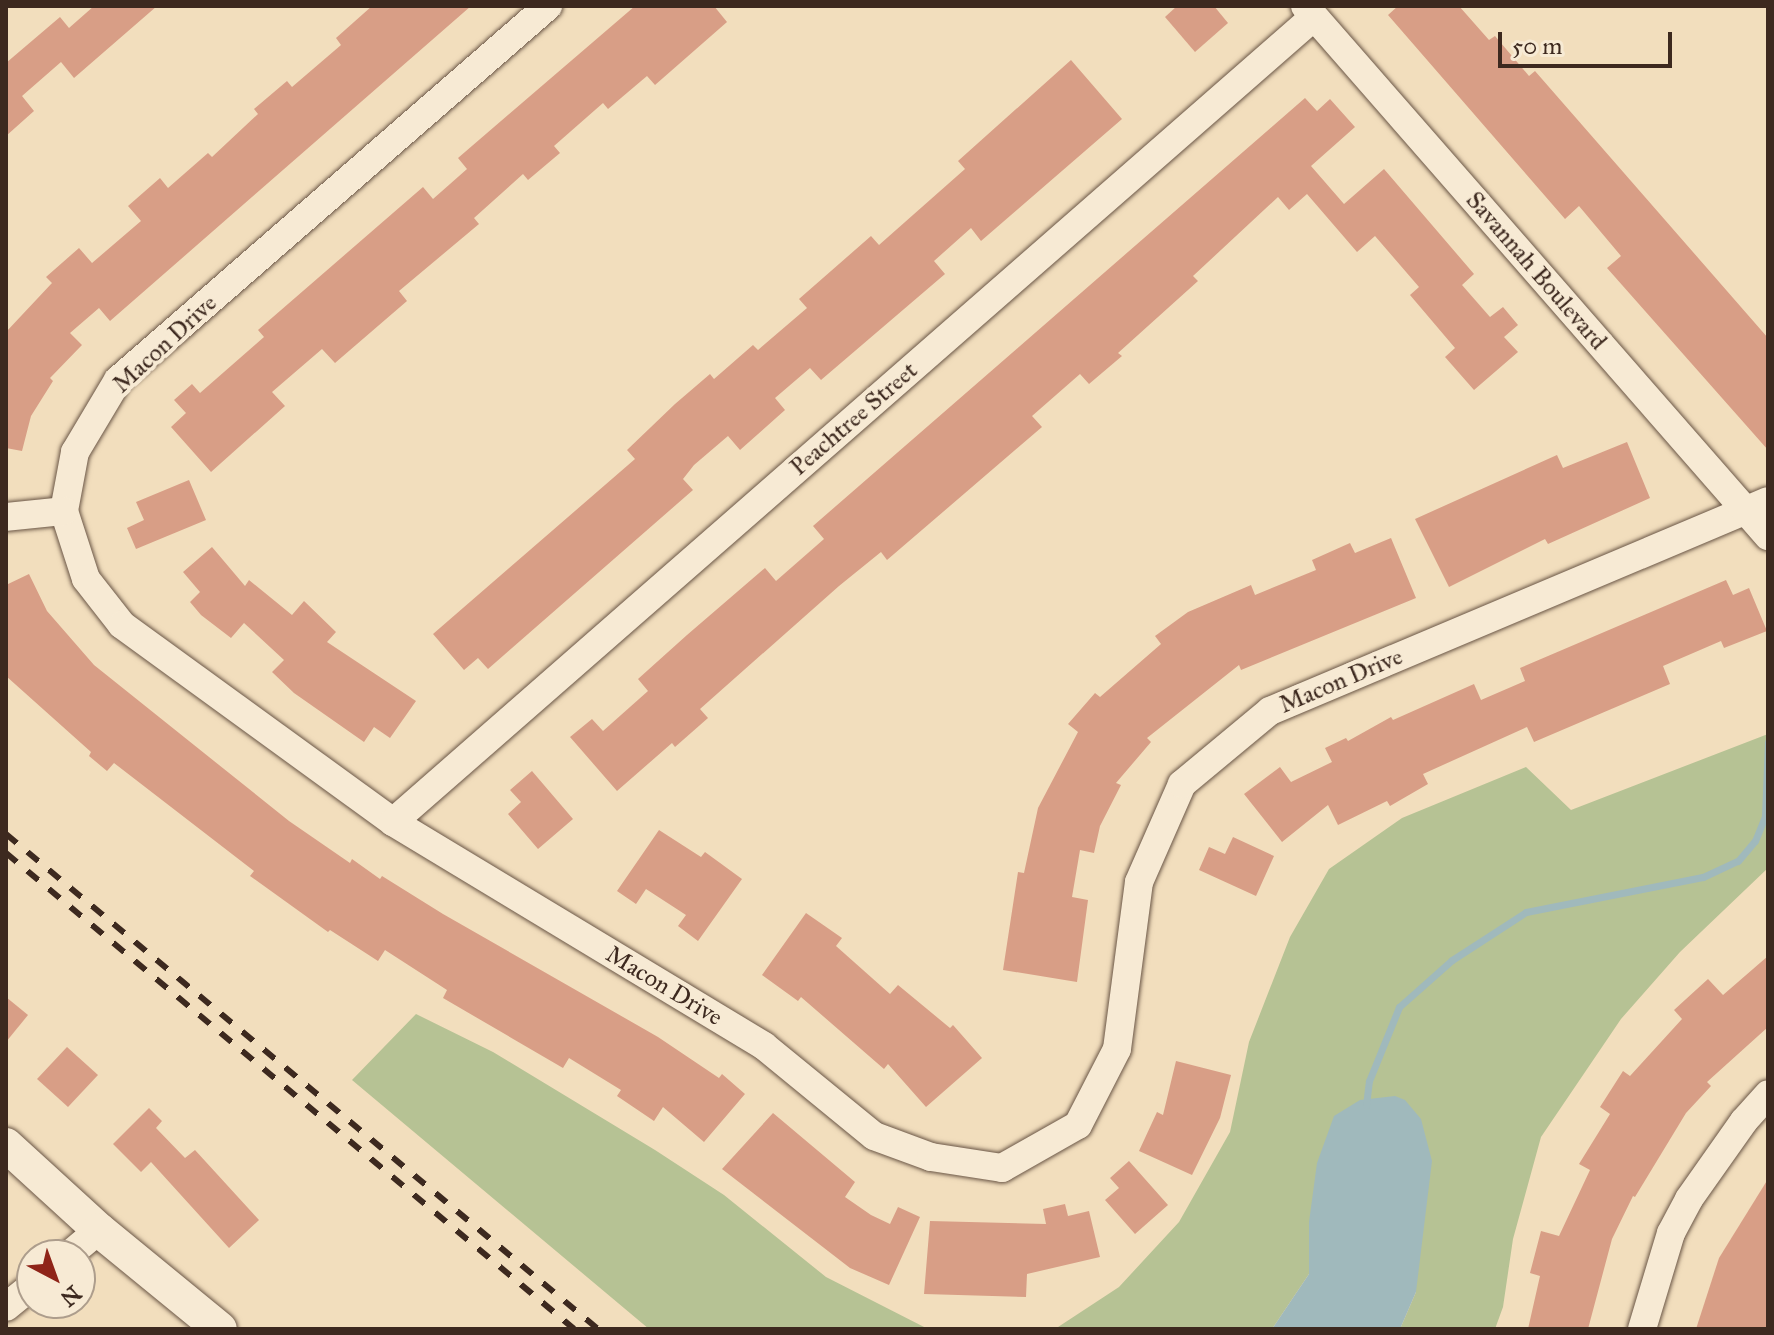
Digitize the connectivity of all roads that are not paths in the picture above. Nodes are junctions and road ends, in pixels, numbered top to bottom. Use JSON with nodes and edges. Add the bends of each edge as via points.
{"nodes":[{"id":1,"x":548,"y":6,"type":"edge"},
{"id":2,"x":1309,"y":12,"type":"edge"},
{"id":3,"x":1757,"y":506,"type":"edge"},
{"id":4,"x":64,"y":511,"type":"junction"},
{"id":5,"x":6,"y":517,"type":"edge"},
{"id":6,"x":1768,"y":536,"type":"edge"},
{"id":7,"x":393,"y":822,"type":"junction"},
{"id":8,"x":1768,"y":1094,"type":"edge"},
{"id":9,"x":6,"y":1145,"type":"edge"},
{"id":10,"x":99,"y":1230,"type":"junction"},
{"id":11,"x":88,"y":1239,"type":"edge"},
{"id":12,"x":220,"y":1329,"type":"edge"},
{"id":13,"x":1642,"y":1329,"type":"edge"}],
"edges":[{"from":1,"to":4,"type":"street","name":"Macon Drive","via":[[118,380],[75,452]]},
{"from":2,"to":3,"type":"street","name":"Savannah Boulevard"},
{"from":2,"to":7,"type":"street","name":"Peachtree Street"},
{"from":3,"to":6,"type":"street","name":"Savannah Boulevard"},
{"from":3,"to":7,"type":"street","name":"Macon Drive","via":[[1270,711],[1182,784],[1139,882],[1117,1049],[1078,1125],[1002,1168],[931,1157],[874,1136],[764,1046]]},
{"from":4,"to":5,"type":"street"},
{"from":4,"to":7,"type":"street","name":"Macon Drive","via":[[86,579],[122,625]]},
{"from":8,"to":13,"type":"street","via":[[1689,1199],[1666,1247]]},
{"from":9,"to":10,"type":"street"},
{"from":10,"to":11,"type":"street"},
{"from":10,"to":12,"type":"street"}]}
